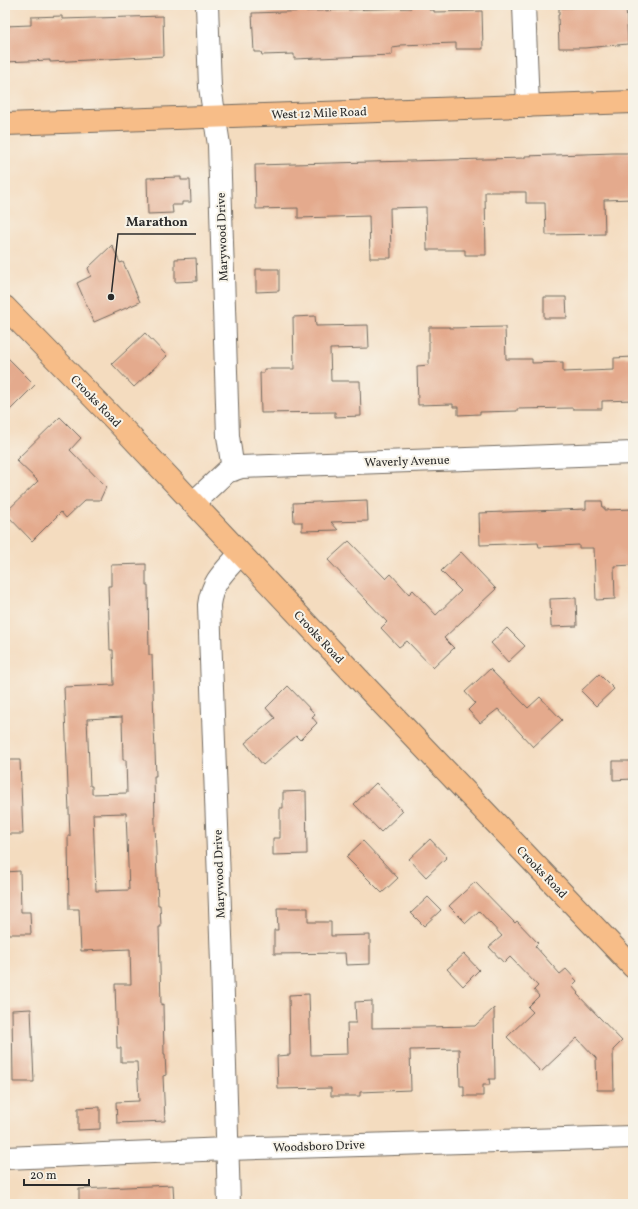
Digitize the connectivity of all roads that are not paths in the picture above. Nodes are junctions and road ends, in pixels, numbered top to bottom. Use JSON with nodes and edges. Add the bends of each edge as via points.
{"nodes":[{"id":1,"x":206,"y":5,"type":"edge"},
{"id":2,"x":524,"y":5,"type":"edge"},
{"id":3,"x":633,"y":102,"type":"edge"},
{"id":4,"x":528,"y":106,"type":"junction"},
{"id":5,"x":214,"y":117,"type":"junction"},
{"id":6,"x":5,"y":124,"type":"edge"},
{"id":7,"x":5,"y":307,"type":"edge"},
{"id":8,"x":633,"y":453,"type":"edge"},
{"id":9,"x":233,"y":470,"type":"junction"},
{"id":10,"x":193,"y":503,"type":"junction"},
{"id":11,"x":240,"y":554,"type":"junction"},
{"id":12,"x":633,"y":967,"type":"edge"},
{"id":13,"x":633,"y":1137,"type":"edge"},
{"id":14,"x":227,"y":1149,"type":"junction"},
{"id":15,"x":5,"y":1158,"type":"edge"},
{"id":16,"x":229,"y":1204,"type":"edge"}],
"edges":[{"from":1,"to":5,"type":"street","name":"Marywood Drive"},
{"from":2,"to":4,"type":"street"},
{"from":3,"to":4,"type":"main road","name":"West 12 Mile Road"},
{"from":4,"to":5,"type":"main road","name":"West 12 Mile Road"},
{"from":5,"to":6,"type":"main road","name":"West 12 Mile Road"},
{"from":5,"to":9,"type":"street","name":"Marywood Drive","via":[[219,145],[229,441]]},
{"from":7,"to":10,"type":"main road","name":"Crooks Road"},
{"from":8,"to":9,"type":"street","name":"Waverly Avenue","via":[[255,466]]},
{"from":9,"to":10,"type":"street","name":"Waverly Avenue","via":[[226,472]]},
{"from":10,"to":11,"type":"main road","name":"Crooks Road"},
{"from":11,"to":12,"type":"main road","name":"Crooks Road"},
{"from":11,"to":14,"type":"street","name":"Marywood Drive","via":[[216,581],[209,605]]},
{"from":13,"to":14,"type":"street","name":"Woodsboro Drive"},
{"from":14,"to":15,"type":"street","name":"Woodsboro Drive"},
{"from":14,"to":16,"type":"street","name":"Marywood Drive"}]}
